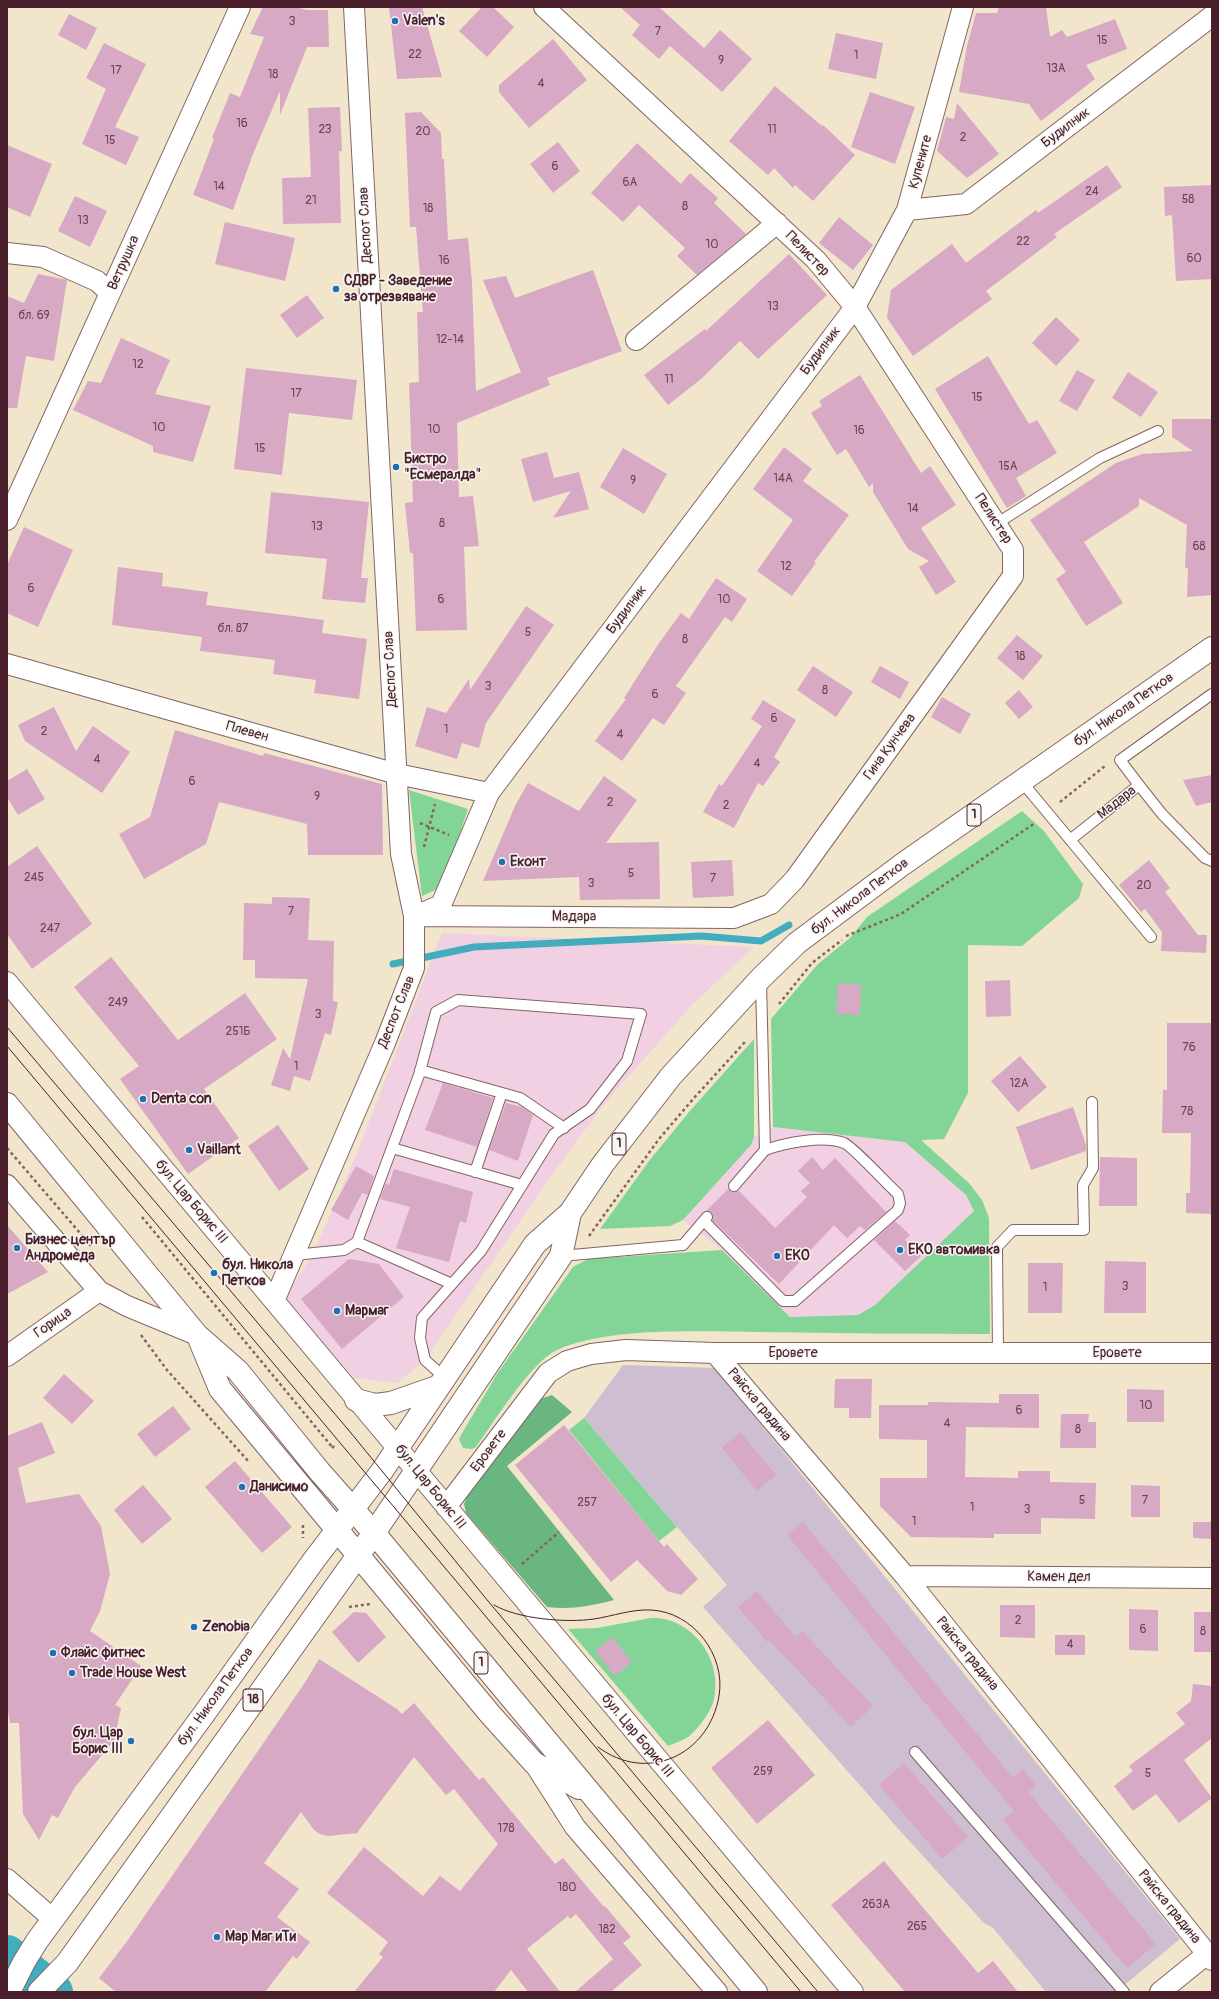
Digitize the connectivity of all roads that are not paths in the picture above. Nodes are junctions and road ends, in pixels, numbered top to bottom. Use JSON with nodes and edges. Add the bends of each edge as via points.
{"nodes":[{"id":1,"x":240,"y":7,"type":"edge"},
{"id":2,"x":354,"y":7,"type":"edge"},
{"id":3,"x":544,"y":7,"type":"edge"},
{"id":4,"x":964,"y":7,"type":"edge"},
{"id":5,"x":1212,"y":16,"type":"edge"},
{"id":6,"x":907,"y":210,"type":"junction"},
{"id":7,"x":777,"y":223,"type":"junction"},
{"id":8,"x":7,"y":253,"type":"edge"},
{"id":9,"x":110,"y":293,"type":"junction"},
{"id":10,"x":855,"y":307,"type":"junction"},
{"id":11,"x":636,"y":340,"type":"dead end"},
{"id":12,"x":1158,"y":431,"type":"dead end"},
{"id":13,"x":7,"y":520,"type":"edge"},
{"id":14,"x":996,"y":524,"type":"junction"},
{"id":15,"x":1014,"y":550,"type":"joint"},
{"id":16,"x":1212,"y":648,"type":"edge"},
{"id":17,"x":7,"y":664,"type":"edge"},
{"id":18,"x":1212,"y":694,"type":"edge"},
{"id":19,"x":397,"y":774,"type":"junction"},
{"id":20,"x":1022,"y":782,"type":"junction"},
{"id":21,"x":1139,"y":785,"type":"junction"},
{"id":22,"x":489,"y":793,"type":"junction"},
{"id":23,"x":1070,"y":840,"type":"junction"},
{"id":24,"x":1212,"y":861,"type":"edge"},
{"id":25,"x":414,"y":916,"type":"junction"},
{"id":26,"x":734,"y":918,"type":"joint"},
{"id":27,"x":1151,"y":937,"type":"dead end"},
{"id":28,"x":761,"y":978,"type":"junction"},
{"id":29,"x":7,"y":982,"type":"edge"},
{"id":30,"x":420,"y":1070,"type":"junction"},
{"id":31,"x":502,"y":1093,"type":"junction"},
{"id":32,"x":1092,"y":1102,"type":"dead end"},
{"id":33,"x":7,"y":1104,"type":"edge"},
{"id":34,"x":564,"y":1128,"type":"junction"},
{"id":35,"x":392,"y":1148,"type":"junction"},
{"id":36,"x":765,"y":1150,"type":"junction"},
{"id":37,"x":475,"y":1172,"type":"junction"},
{"id":38,"x":7,"y":1185,"type":"edge"},
{"id":39,"x":522,"y":1185,"type":"junction"},
{"id":40,"x":734,"y":1186,"type":"dead end"},
{"id":41,"x":570,"y":1213,"type":"junction"},
{"id":42,"x":358,"y":1242,"type":"junction"},
{"id":43,"x":294,"y":1255,"type":"junction"},
{"id":44,"x":568,"y":1256,"type":"junction"},
{"id":45,"x":452,"y":1284,"type":"junction"},
{"id":46,"x":99,"y":1291,"type":"junction"},
{"id":47,"x":274,"y":1301,"type":"junction"},
{"id":48,"x":197,"y":1335,"type":"junction"},
{"id":49,"x":998,"y":1352,"type":"junction"},
{"id":50,"x":715,"y":1353,"type":"junction"},
{"id":51,"x":1212,"y":1353,"type":"edge"},
{"id":52,"x":7,"y":1356,"type":"edge"},
{"id":53,"x":440,"y":1382,"type":"junction"},
{"id":54,"x":356,"y":1400,"type":"junction"},
{"id":55,"x":397,"y":1447,"type":"junction"},
{"id":56,"x":416,"y":1471,"type":"junction"},
{"id":57,"x":446,"y":1507,"type":"junction"},
{"id":58,"x":353,"y":1509,"type":"junction"},
{"id":59,"x":337,"y":1531,"type":"junction"},
{"id":60,"x":374,"y":1533,"type":"junction"},
{"id":61,"x":358,"y":1555,"type":"junction"},
{"id":62,"x":905,"y":1576,"type":"junction"},
{"id":63,"x":1212,"y":1578,"type":"edge"},
{"id":64,"x":915,"y":1752,"type":"dead end"},
{"id":65,"x":534,"y":1763,"type":"junction"},
{"id":66,"x":589,"y":1793,"type":"junction"},
{"id":67,"x":7,"y":1880,"type":"edge"},
{"id":68,"x":53,"y":1919,"type":"junction"},
{"id":69,"x":1210,"y":1957,"type":"edge"},
{"id":70,"x":9,"y":1992,"type":"edge"},
{"id":71,"x":39,"y":1992,"type":"edge"},
{"id":72,"x":717,"y":1992,"type":"edge"},
{"id":73,"x":756,"y":1992,"type":"edge"},
{"id":74,"x":853,"y":1992,"type":"edge"},
{"id":75,"x":1124,"y":1992,"type":"edge"},
{"id":76,"x":1160,"y":1992,"type":"edge"}],
"edges":[{"from":1,"to":9,"type":"street","name":"Ветрушка"},
{"from":2,"to":19,"type":"street","name":"Деспот Слав"},
{"from":3,"to":7,"type":"street","name":"Пелистер"},
{"from":4,"to":6,"type":"street","name":"Купените"},
{"from":5,"to":6,"type":"street","name":"Будилник","via":[[966,204]]},
{"from":6,"to":10,"type":"street","name":"Купените"},
{"from":7,"to":10,"type":"street","name":"Пелистер","via":[[816,260]]},
{"from":7,"to":11,"type":"street"},
{"from":8,"to":9,"type":"street","via":[[43,258],[97,281]]},
{"from":9,"to":13,"type":"street","name":"Ветрушка"},
{"from":10,"to":14,"type":"street","name":"Пелистер"},
{"from":10,"to":22,"type":"street","name":"Будилник"},
{"from":12,"to":14,"type":"lane","via":[[1100,458]]},
{"from":14,"to":15,"type":"street","name":"Пелистер"},
{"from":15,"to":26,"type":"street","name":"Гина Кунчева","via":[[1013,576],[795,879],[771,904]]},
{"from":16,"to":20,"type":"main road","name":"бул. Никола Петков","number":"1"},
{"from":17,"to":19,"type":"street","name":"Плевен"},
{"from":18,"to":21,"type":"lane","via":[[1120,760]]},
{"from":19,"to":22,"type":"street","name":"Плевен"},
{"from":19,"to":25,"type":"street","name":"Деспот Слав","via":[[402,854]]},
{"from":20,"to":23,"type":"lane"},
{"from":20,"to":28,"type":"main road","name":"бул. Никола Петков","number":"1","via":[[903,864],[804,938]]},
{"from":21,"to":23,"type":"lane","name":"Мадара"},
{"from":21,"to":24,"type":"lane","name":"Мадара","via":[[1162,814],[1205,858]]},
{"from":22,"to":25,"type":"street","name":"Будилник","via":[[441,905]]},
{"from":23,"to":27,"type":"lane"},
{"from":25,"to":26,"type":"street","name":"Мадара"},
{"from":25,"to":43,"type":"street","name":"Деспот Слав","via":[[414,968],[385,1043]]},
{"from":28,"to":36,"type":"lane"},
{"from":28,"to":41,"type":"main road","name":"бул. Никола Петков","number":"1","via":[[671,1076],[603,1164]]},
{"from":29,"to":47,"type":"street","name":"бул. Цар Борис III"},
{"from":30,"to":31,"type":"lane"},
{"from":30,"to":34,"type":"lane","via":[[436,1012],[458,1000],[642,1014],[627,1061],[590,1109]]},
{"from":30,"to":35,"type":"lane"},
{"from":31,"to":34,"type":"lane","via":[[520,1098]]},
{"from":31,"to":37,"type":"lane"},
{"from":32,"to":49,"type":"lane","via":[[1093,1168],[1083,1185],[1084,1230],[1013,1230],[997,1247]]},
{"from":33,"to":48,"type":"main road"},
{"from":34,"to":39,"type":"lane","via":[[554,1134]]},
{"from":35,"to":37,"type":"lane"},
{"from":35,"to":42,"type":"lane"},
{"from":36,"to":40,"type":"lane"},
{"from":36,"to":44,"type":"lane","via":[[780,1145],[817,1140],[845,1143],[898,1194],[900,1203],[898,1210],[795,1301],[783,1301],[706,1219],[683,1245]]},
{"from":37,"to":39,"type":"lane"},
{"from":38,"to":46,"type":"street"},
{"from":39,"to":45,"type":"lane","via":[[481,1251]]},
{"from":41,"to":44,"type":"main road","name":"бул. Никола Петков","number":"1"},
{"from":41,"to":53,"type":"main road","name":"бул. Никола Петков","number":"1","via":[[535,1244]]},
{"from":42,"to":43,"type":"lane","via":[[344,1250]]},
{"from":42,"to":45,"type":"lane"},
{"from":43,"to":47,"type":"street","name":"Деспот Слав"},
{"from":44,"to":56,"type":"main road","name":"бул. Никола Петков","number":"1"},
{"from":45,"to":53,"type":"lane","via":[[422,1318],[420,1338],[425,1360]]},
{"from":46,"to":48,"type":"street","via":[[127,1306]]},
{"from":46,"to":52,"type":"street","name":"Горица"},
{"from":47,"to":54,"type":"street","name":"бул. Цар Борис III"},
{"from":48,"to":58,"type":"main road","via":[[238,1371]]},
{"from":48,"to":59,"type":"main road","via":[[220,1389]]},
{"from":49,"to":50,"type":"street","name":"Еровете"},
{"from":49,"to":51,"type":"street","name":"Еровете"},
{"from":50,"to":57,"type":"street","name":"Еровете","via":[[626,1350],[590,1354],[567,1361],[548,1373]]},
{"from":50,"to":62,"type":"street","name":"Райска градина"},
{"from":53,"to":54,"type":"main road","via":[[391,1403],[375,1405]]},
{"from":53,"to":55,"type":"main road","name":"бул. Никола Петков","number":"1"},
{"from":54,"to":55,"type":"street","name":"бул. Цар Борис III"},
{"from":55,"to":56,"type":"street","name":"бул. Цар Борис III"},
{"from":55,"to":58,"type":"main road","name":"бул. Никола Петков","number":"1"},
{"from":56,"to":57,"type":"street","name":"бул. Цар Борис III"},
{"from":56,"to":60,"type":"main road","name":"бул. Никола Петков","number":"1"},
{"from":57,"to":74,"type":"street","name":"бул. Цар Борис III"},
{"from":58,"to":59,"type":"main road","name":"бул. Никола Петков","number":"1"},
{"from":58,"to":60,"type":"main road","number":"1"},
{"from":59,"to":61,"type":"main road","number":"1"},
{"from":59,"to":68,"type":"main road","name":"бул. Никола Петков","number":"18"},
{"from":60,"to":61,"type":"main road","name":"бул. Никола Петков","number":"18"},
{"from":60,"to":66,"type":"main road","number":"1"},
{"from":61,"to":65,"type":"main road","number":"1"},
{"from":61,"to":71,"type":"main road","name":"бул. Никола Петков","number":"18","via":[[67,1963]]},
{"from":62,"to":63,"type":"street","name":"Камен дел"},
{"from":62,"to":69,"type":"street","name":"Райска градина"},
{"from":64,"to":75,"type":"lane"},
{"from":65,"to":66,"type":"main road","number":"1"},
{"from":65,"to":72,"type":"street","via":[[575,1827]]},
{"from":66,"to":73,"type":"main road","number":"1"},
{"from":67,"to":68,"type":"street"},
{"from":68,"to":70,"type":"main road","name":"бул. Никола Петков","number":"18","via":[[24,1962]]},
{"from":69,"to":76,"type":"street"}]}
